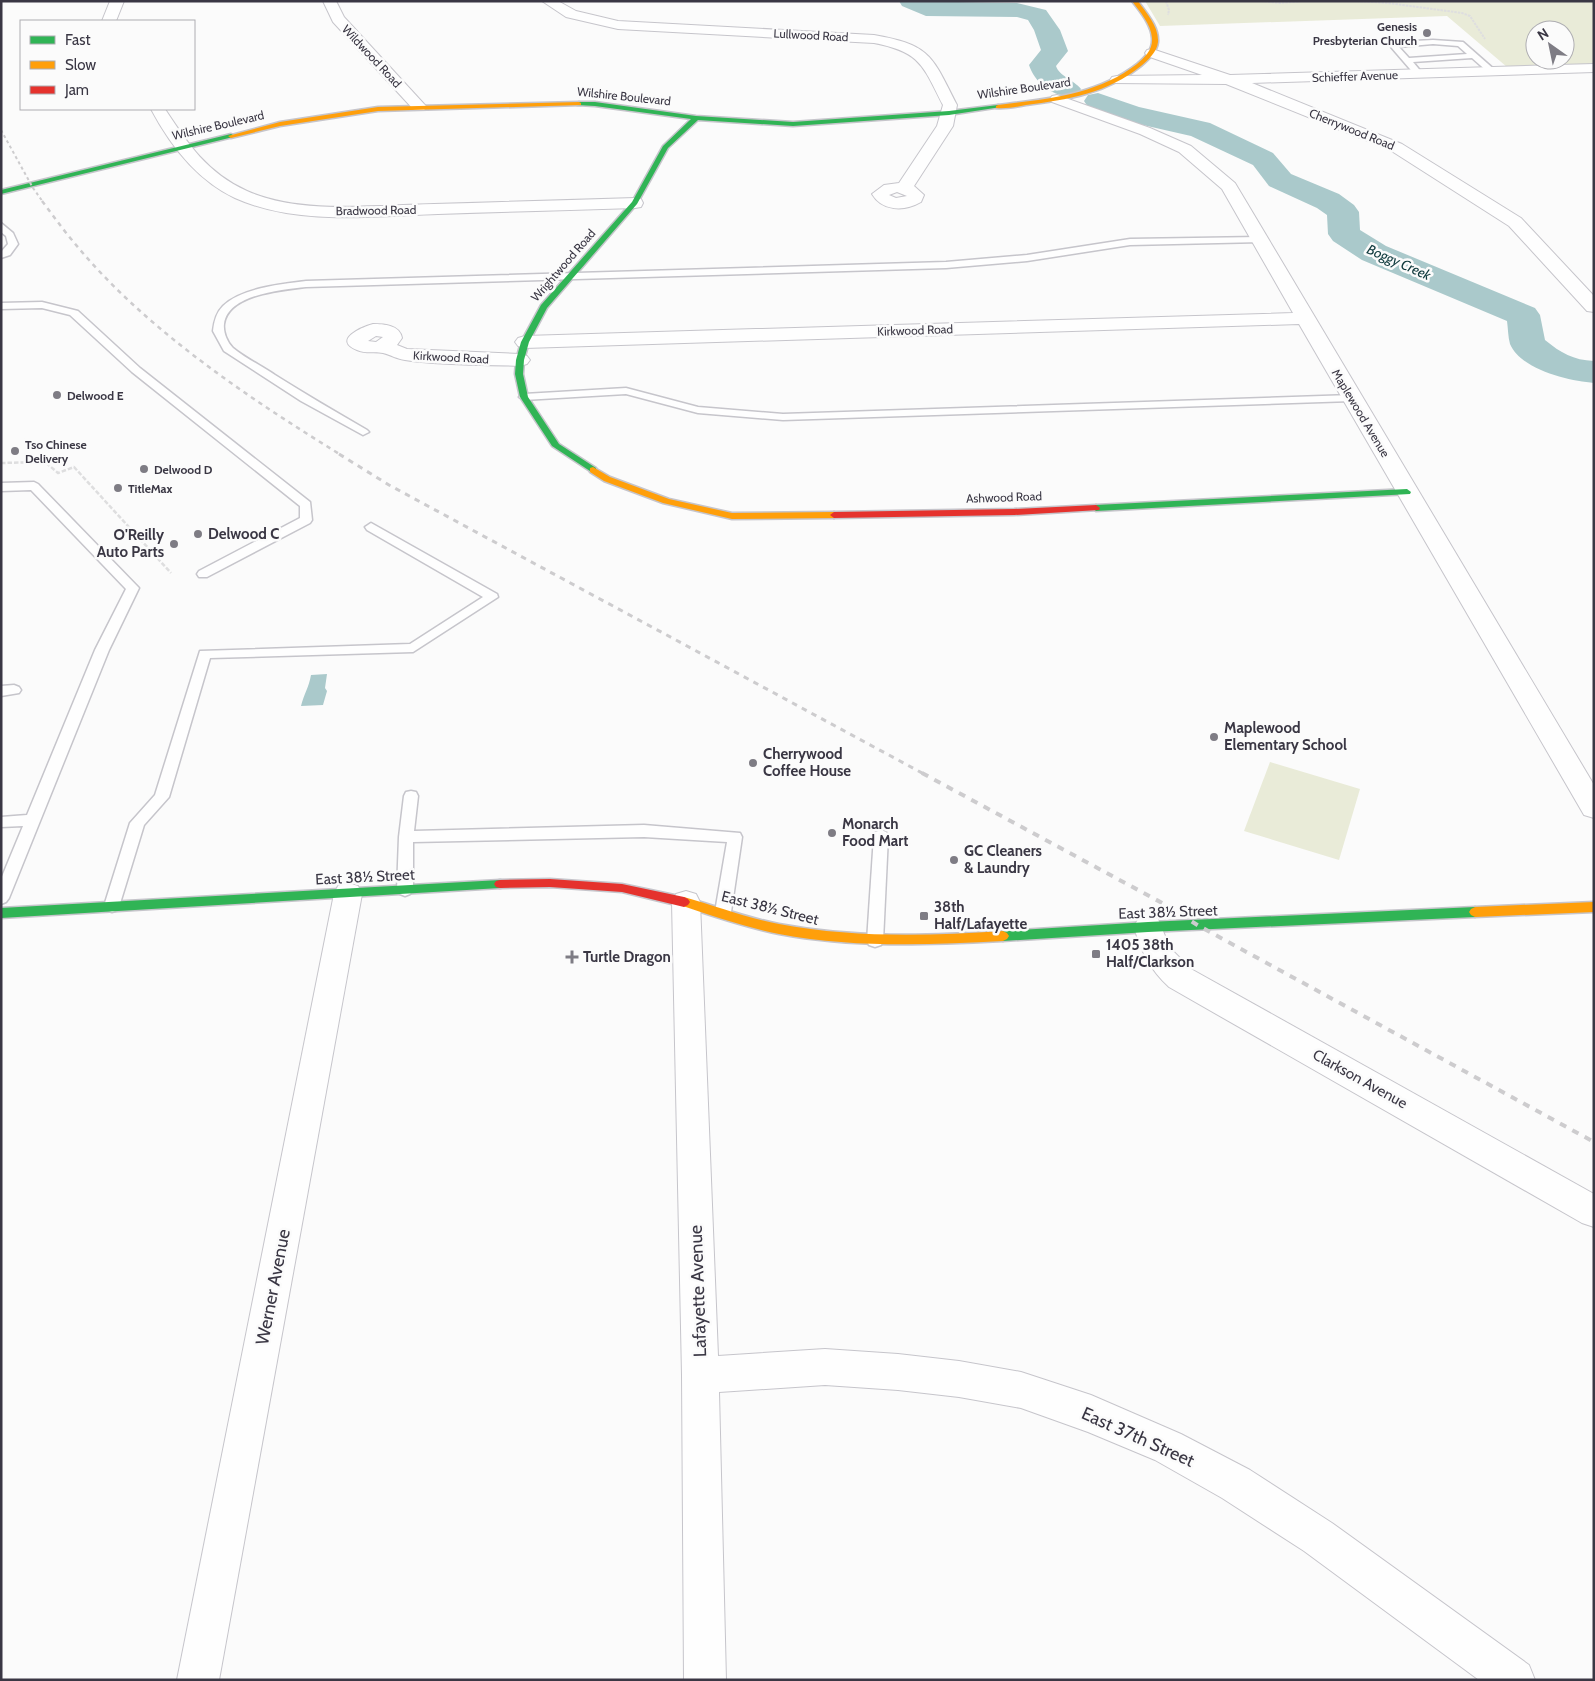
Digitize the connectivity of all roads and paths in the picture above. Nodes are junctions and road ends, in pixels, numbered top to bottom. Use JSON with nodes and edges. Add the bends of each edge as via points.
{"nodes":[{"id":1,"x":117,"y":1,"type":"edge"},
{"id":2,"x":329,"y":1,"type":"edge"},
{"id":3,"x":548,"y":1,"type":"edge"},
{"id":4,"x":1135,"y":1,"type":"edge"},
{"id":5,"x":1261,"y":1,"type":"edge"},
{"id":6,"x":1303,"y":1,"type":"edge"},
{"id":7,"x":109,"y":20,"type":"edge"},
{"id":8,"x":1152,"y":53,"type":"junction"},
{"id":9,"x":1475,"y":56,"type":"junction"},
{"id":10,"x":1407,"y":60,"type":"junction"},
{"id":11,"x":1492,"y":71,"type":"junction"},
{"id":12,"x":1419,"y":74,"type":"junction"},
{"id":13,"x":1590,"y":74,"type":"edge"},
{"id":14,"x":1228,"y":79,"type":"junction"},
{"id":15,"x":1117,"y":80,"type":"junction"},
{"id":16,"x":1057,"y":99,"type":"junction"},
{"id":17,"x":419,"y":107,"type":"junction"},
{"id":18,"x":159,"y":110,"type":"edge"},
{"id":19,"x":949,"y":113,"type":"junction"},
{"id":20,"x":696,"y":118,"type":"junction"},
{"id":21,"x":183,"y":147,"type":"junction"},
{"id":22,"x":904,"y":188,"type":"dead end"},
{"id":23,"x":1,"y":192,"type":"edge"},
{"id":24,"x":635,"y":203,"type":"junction"},
{"id":25,"x":1,"y":226,"type":"edge"},
{"id":26,"x":1259,"y":240,"type":"junction"},
{"id":27,"x":1,"y":255,"type":"edge"},
{"id":28,"x":569,"y":278,"type":"junction"},
{"id":29,"x":1,"y":306,"type":"edge"},
{"id":30,"x":1594,"y":307,"type":"edge"},
{"id":31,"x":1304,"y":318,"type":"junction"},
{"id":32,"x":383,"y":346,"type":"dead end"},
{"id":33,"x":523,"y":351,"type":"junction"},
{"id":34,"x":524,"y":397,"type":"junction"},
{"id":35,"x":1352,"y":398,"type":"junction"},
{"id":36,"x":363,"y":432,"type":"dead end"},
{"id":37,"x":1,"y":463,"type":"edge"},
{"id":38,"x":1,"y":487,"type":"edge"},
{"id":39,"x":1407,"y":492,"type":"junction"},
{"id":40,"x":370,"y":527,"type":"dead end"},
{"id":41,"x":171,"y":573,"type":"dead end"},
{"id":42,"x":203,"y":574,"type":"dead end"},
{"id":43,"x":411,"y":796,"type":"dead end"},
{"id":44,"x":1594,"y":808,"type":"edge"},
{"id":45,"x":34,"y":820,"type":"junction"},
{"id":46,"x":1,"y":822,"type":"edge"},
{"id":47,"x":881,"y":836,"type":"dead end"},
{"id":48,"x":406,"y":837,"type":"junction"},
{"id":49,"x":405,"y":890,"type":"junction"},
{"id":50,"x":348,"y":894,"type":"junction"},
{"id":51,"x":1,"y":898,"type":"edge"},
{"id":52,"x":686,"y":902,"type":"junction"},
{"id":53,"x":112,"y":906,"type":"junction"},
{"id":54,"x":1594,"y":907,"type":"edge"},
{"id":55,"x":723,"y":912,"type":"junction"},
{"id":56,"x":1,"y":913,"type":"edge"},
{"id":57,"x":1148,"y":927,"type":"junction"},
{"id":58,"x":874,"y":941,"type":"junction"},
{"id":59,"x":1594,"y":1212,"type":"edge"},
{"id":60,"x":700,"y":1375,"type":"junction"},
{"id":61,"x":198,"y":1680,"type":"edge"},
{"id":62,"x":705,"y":1680,"type":"edge"},
{"id":63,"x":1514,"y":1680,"type":"edge"}],
"edges":[{"from":1,"to":7,"type":"street"},
{"from":2,"to":17,"type":"street","name":"Wildwood Road","via":[[338,18]]},
{"from":3,"to":19,"type":"street","name":"Lullwood Road","via":[[571,14],[618,25],[874,39],[905,44],[924,56],[950,105]]},
{"from":4,"to":8,"type":"street","via":[[1154,33]]},
{"from":5,"to":6,"type":"path"},
{"from":8,"to":14,"type":"street","name":"Cherrywood Road"},
{"from":8,"to":15,"type":"street","name":"Wilshire Boulevard"},
{"from":9,"to":10,"type":"lane"},
{"from":9,"to":10,"type":"lane","via":[[1460,44],[1396,44],[1395,47]]},
{"from":9,"to":11,"type":"lane"},
{"from":10,"to":12,"type":"lane"},
{"from":11,"to":12,"type":"street","name":"Schieffer Avenue"},
{"from":11,"to":13,"type":"street","name":"Schieffer Avenue","via":[[1572,68]]},
{"from":12,"to":14,"type":"street","name":"Schieffer Avenue"},
{"from":14,"to":15,"type":"street","name":"Schieffer Avenue"},
{"from":14,"to":30,"type":"street","name":"Cherrywood Road","via":[[1396,147],[1515,222]]},
{"from":15,"to":16,"type":"street","name":"Wilshire Boulevard"},
{"from":16,"to":19,"type":"street","name":"Wilshire Boulevard"},
{"from":16,"to":26,"type":"street","name":"Maplewood Avenue","via":[[1185,149],[1229,186]]},
{"from":17,"to":20,"type":"street","name":"Wilshire Boulevard","via":[[595,104]]},
{"from":17,"to":21,"type":"street","name":"Wilshire Boulevard","via":[[338,114]]},
{"from":18,"to":21,"type":"street","name":"Bradwood Road"},
{"from":19,"to":20,"type":"street","name":"Wilshire Boulevard","via":[[793,124]]},
{"from":19,"to":22,"type":"street"},
{"from":20,"to":24,"type":"street","name":"Wrightwood Road","via":[[665,147]]},
{"from":21,"to":23,"type":"street","name":"Wilshire Boulevard"},
{"from":21,"to":24,"type":"street","name":"Bradwood Road","via":[[220,184],[240,196],[268,205],[310,211]]},
{"from":24,"to":28,"type":"street","name":"Wrightwood Road"},
{"from":25,"to":27,"type":"lane","via":[[13,244],[7,254]]},
{"from":26,"to":28,"type":"lane","via":[[1130,242],[1027,258],[946,266]]},
{"from":26,"to":31,"type":"street","name":"Maplewood Avenue"},
{"from":28,"to":33,"type":"street","name":"Wrightwood Road","via":[[544,307]]},
{"from":28,"to":36,"type":"lane","via":[[306,284],[260,292],[229,304],[221,314],[218,331],[228,348]]},
{"from":29,"to":42,"type":"lane","via":[[42,305],[74,313],[136,370],[306,505],[306,520]]},
{"from":31,"to":33,"type":"street","name":"Kirkwood Road"},
{"from":31,"to":35,"type":"street","name":"Maplewood Avenue"},
{"from":32,"to":33,"type":"street","name":"Kirkwood Road","via":[[418,356]]},
{"from":33,"to":34,"type":"street","via":[[519,374]]},
{"from":34,"to":35,"type":"lane","via":[[626,391],[698,410],[783,417]]},
{"from":34,"to":39,"type":"street","name":"Ashwood Road","via":[[556,446],[607,479],[666,501],[732,516],[1014,512]]},
{"from":35,"to":39,"type":"street","name":"Maplewood Avenue"},
{"from":37,"to":41,"type":"path","via":[[45,462],[58,473],[74,467]]},
{"from":38,"to":45,"type":"lane","via":[[34,486],[133,588],[102,650]]},
{"from":39,"to":44,"type":"street","name":"Maplewood Avenue"},
{"from":40,"to":53,"type":"lane","via":[[492,597],[413,648],[204,654],[162,797],[137,823]]},
{"from":43,"to":48,"type":"lane"},
{"from":45,"to":46,"type":"lane"},
{"from":45,"to":51,"type":"lane"},
{"from":47,"to":58,"type":"lane"},
{"from":48,"to":49,"type":"lane"},
{"from":48,"to":55,"type":"lane","via":[[644,831],[735,837]]},
{"from":49,"to":50,"type":"street","name":"East 38½ Street"},
{"from":49,"to":52,"type":"street","name":"East 38½ Street","via":[[550,883],[622,888]]},
{"from":50,"to":53,"type":"street","name":"East 38½ Street"},
{"from":50,"to":61,"type":"street","name":"Werner Avenue"},
{"from":52,"to":55,"type":"street","name":"East 38½ Street"},
{"from":52,"to":60,"type":"street","name":"Lafayette Avenue"},
{"from":53,"to":56,"type":"street","name":"East 38½ Street"},
{"from":54,"to":57,"type":"street","name":"East 38½ Street"},
{"from":55,"to":58,"type":"street","name":"East 38½ Street","via":[[777,929]]},
{"from":57,"to":58,"type":"street","name":"East 38½ Street","via":[[926,941]]},
{"from":57,"to":59,"type":"street","name":"Clarkson Avenue","via":[[1159,958],[1180,978]]},
{"from":60,"to":62,"type":"street","name":"Lafayette Avenue"},
{"from":60,"to":63,"type":"street","name":"East 37th Street","via":[[825,1367],[898,1372],[1021,1390],[1091,1414],[1168,1447],[1236,1484],[1318,1537]]}]}
